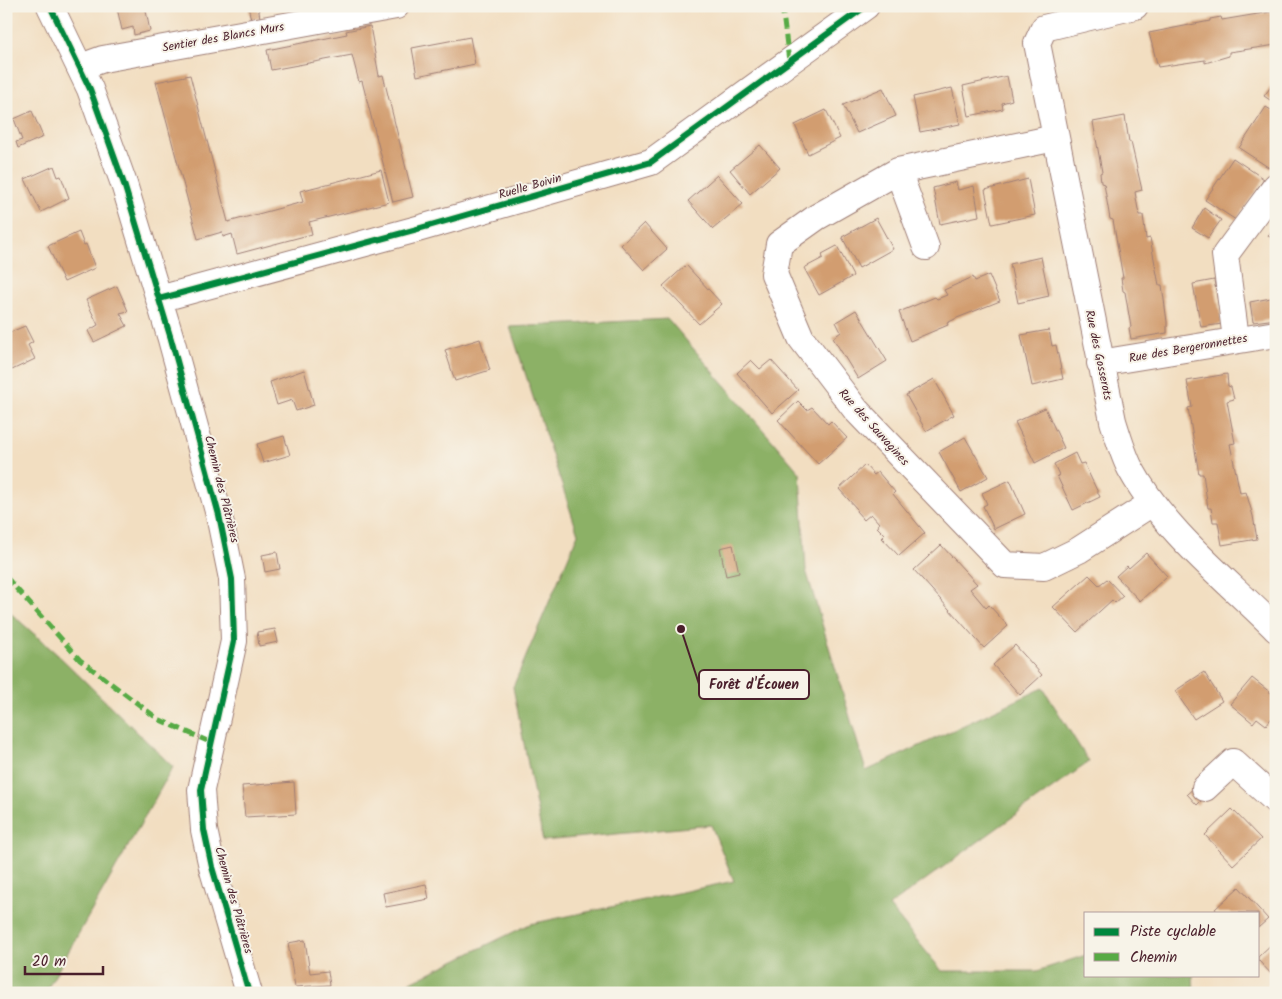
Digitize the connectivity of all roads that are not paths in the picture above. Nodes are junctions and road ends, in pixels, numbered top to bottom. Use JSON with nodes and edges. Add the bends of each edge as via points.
{"nodes":[{"id":1,"x":50,"y":6,"type":"edge"},
{"id":2,"x":396,"y":6,"type":"edge"},
{"id":3,"x":866,"y":6,"type":"edge"},
{"id":4,"x":1135,"y":6,"type":"edge"},
{"id":5,"x":81,"y":67,"type":"junction"},
{"id":6,"x":1055,"y":138,"type":"junction"},
{"id":7,"x":898,"y":171,"type":"junction"},
{"id":8,"x":1276,"y":186,"type":"edge"},
{"id":9,"x":926,"y":247,"type":"dead end"},
{"id":10,"x":159,"y":299,"type":"junction"},
{"id":11,"x":1276,"y":334,"type":"edge"},
{"id":12,"x":1236,"y":339,"type":"junction"},
{"id":13,"x":1100,"y":363,"type":"junction"},
{"id":14,"x":1152,"y":503,"type":"junction"},
{"id":15,"x":1276,"y":629,"type":"edge"},
{"id":16,"x":1205,"y":788,"type":"dead end"},
{"id":17,"x":1276,"y":801,"type":"edge"},
{"id":18,"x":249,"y":993,"type":"edge"}],
"edges":[{"from":1,"to":5,"type":"street","name":"Chemin des Plâtrières"},
{"from":2,"to":5,"type":"street","name":"Sentier des Blancs Murs","via":[[103,59]]},
{"from":3,"to":10,"type":"street","name":"Ruelle Boivin","via":[[651,162]]},
{"from":4,"to":6,"type":"street","name":"Rue des Gosserots","via":[[1044,28],[1037,43]]},
{"from":5,"to":10,"type":"street","name":"Chemin des Plâtrières","via":[[124,184]]},
{"from":6,"to":7,"type":"street","name":"Rue des Sauvagines"},
{"from":6,"to":13,"type":"street","name":"Rue des Gosserots"},
{"from":7,"to":9,"type":"street"},
{"from":7,"to":14,"type":"street","name":"Rue des Sauvagines","via":[[817,217],[779,244],[774,274],[807,346],[856,410],[1005,565],[1044,567],[1079,550]]},
{"from":8,"to":12,"type":"street","via":[[1225,256]]},
{"from":10,"to":18,"type":"street","name":"Chemin des Plâtrières","via":[[219,515],[232,579],[234,641],[201,790],[204,830],[212,867]]},
{"from":11,"to":12,"type":"street","name":"Rue des Bergeronnettes"},
{"from":12,"to":13,"type":"street","name":"Rue des Bergeronnettes"},
{"from":13,"to":14,"type":"street","name":"Rue des Gosserots","via":[[1113,421],[1129,467]]},
{"from":14,"to":15,"type":"street","name":"Rue des Gosserots","via":[[1174,531]]},
{"from":16,"to":17,"type":"street","via":[[1233,762]]}]}
